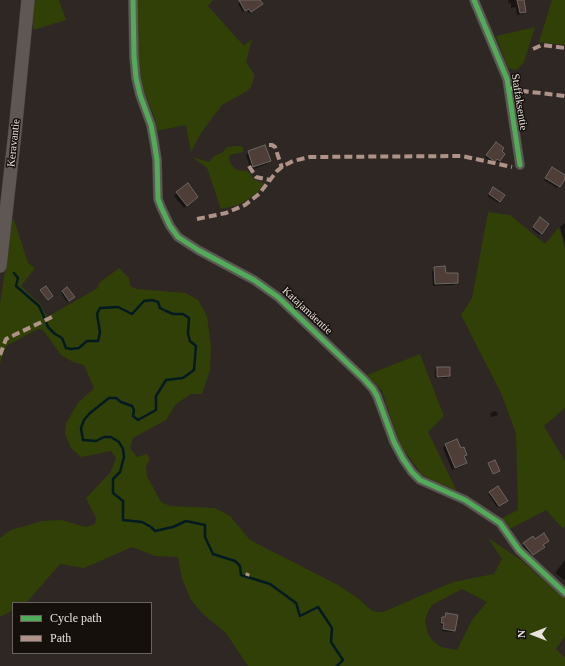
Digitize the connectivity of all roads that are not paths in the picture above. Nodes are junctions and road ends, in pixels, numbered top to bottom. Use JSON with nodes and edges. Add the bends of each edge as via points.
{"nodes":[{"id":1,"x":22,"y":0,"type":"edge"},
{"id":2,"x":28,"y":0,"type":"edge"},
{"id":3,"x":133,"y":0,"type":"edge"},
{"id":4,"x":474,"y":0,"type":"edge"},
{"id":5,"x":21,"y":68,"type":"junction"},
{"id":6,"x":520,"y":165,"type":"dead end"},
{"id":7,"x":0,"y":266,"type":"edge"},
{"id":8,"x":565,"y":593,"type":"edge"}],
"edges":[{"from":1,"to":5,"type":"main road","name":"Keravantie"},
{"from":2,"to":5,"type":"main road","name":"Keravantie"},
{"from":3,"to":8,"type":"street","name":"Katajamäentie","via":[[136,78],[154,141],[158,199],[178,237],[254,280],[278,297],[373,389],[394,442],[412,472],[420,480],[465,500],[500,523],[519,550]]},
{"from":4,"to":6,"type":"street","name":"Staffaksentie","via":[[507,79]]},
{"from":5,"to":7,"type":"main road","name":"Keravantie"}]}
